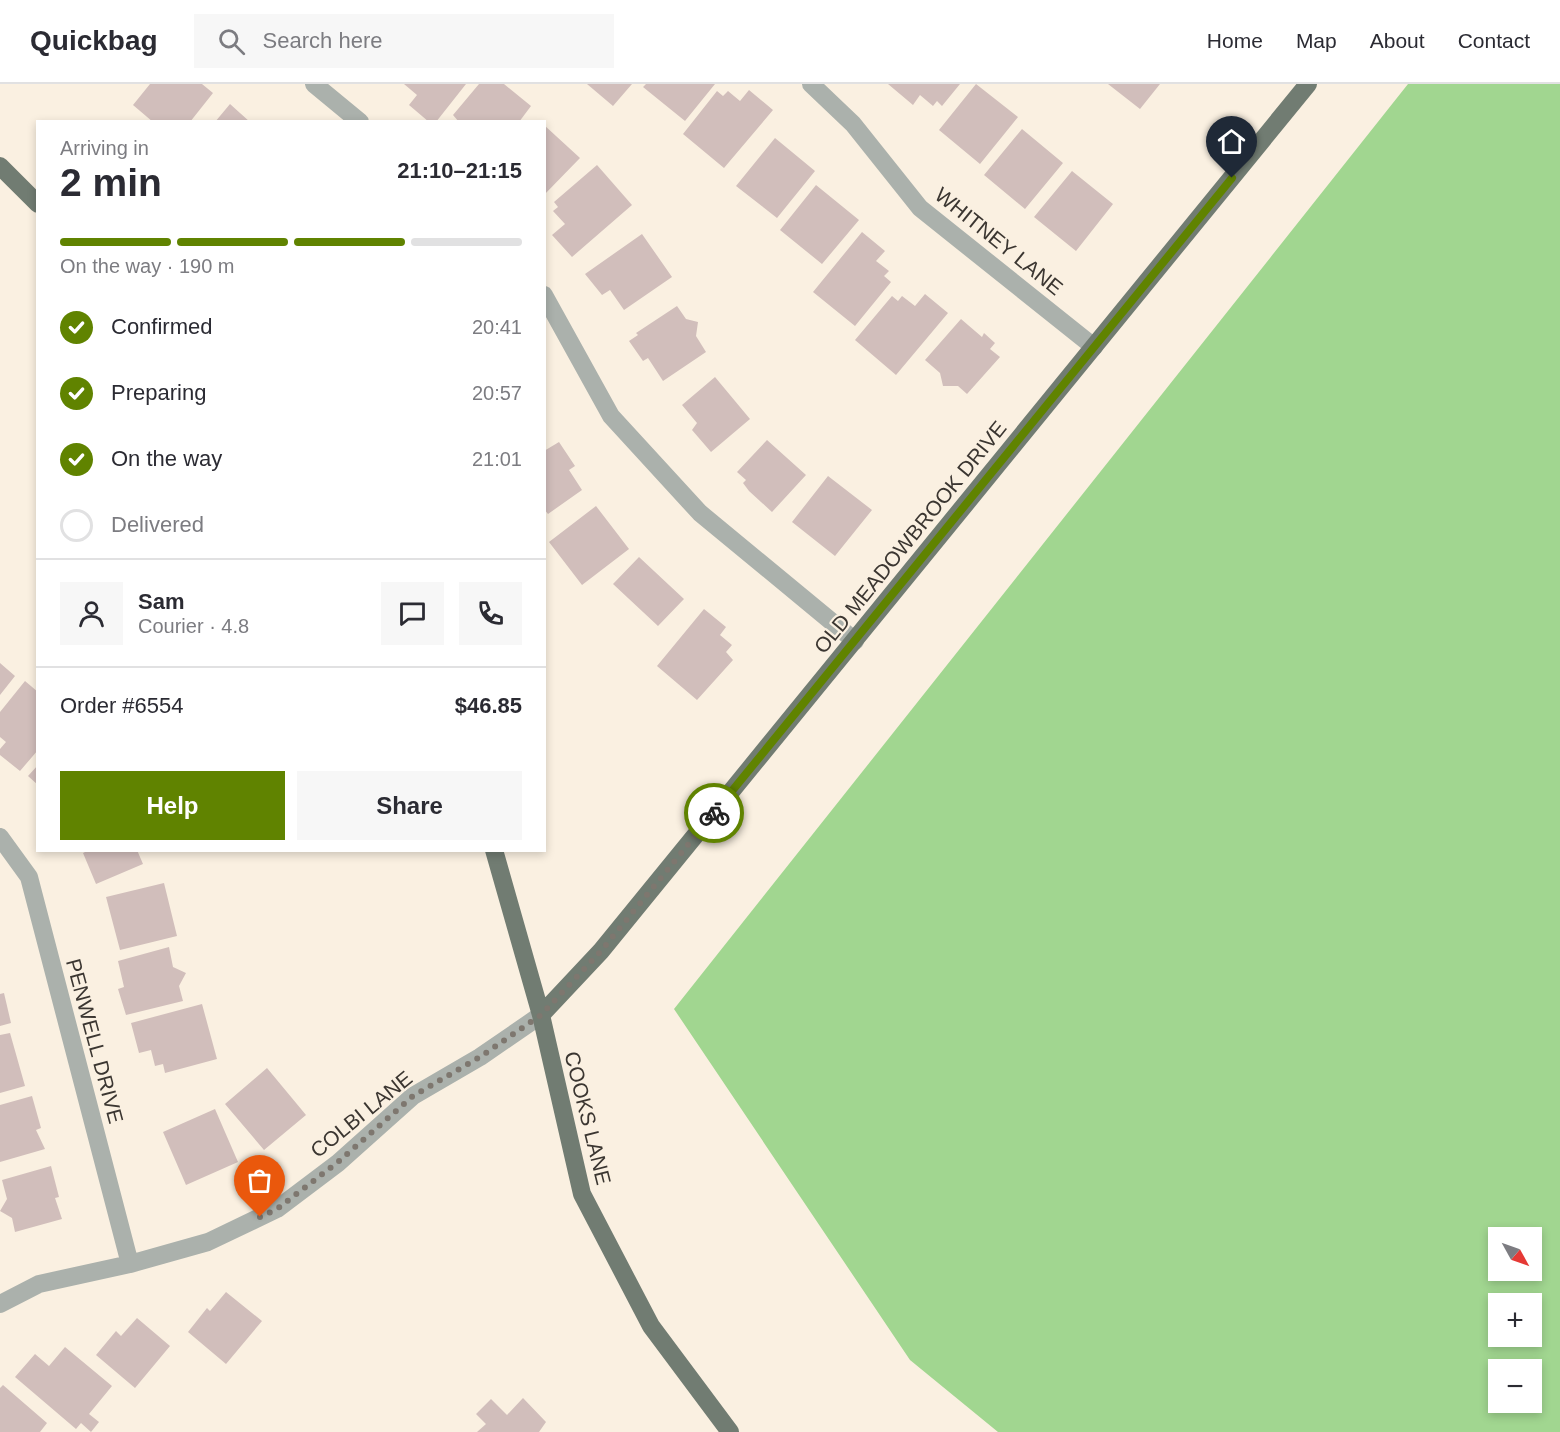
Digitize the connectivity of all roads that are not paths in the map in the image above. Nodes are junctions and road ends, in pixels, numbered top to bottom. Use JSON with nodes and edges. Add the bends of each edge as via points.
{"nodes":[{"id":1,"x":314,"y":84,"type":"edge"},
{"id":2,"x":811,"y":84,"type":"edge"},
{"id":3,"x":1308,"y":84,"type":"edge"},
{"id":4,"x":358,"y":120,"type":"edge"},
{"id":5,"x":0,"y":166,"type":"edge"},
{"id":6,"x":36,"y":202,"type":"edge"},
{"id":7,"x":546,"y":299,"type":"edge"},
{"id":8,"x":1094,"y":347,"type":"junction"},
{"id":9,"x":855,"y":640,"type":"junction"},
{"id":10,"x":0,"y":837,"type":"edge"},
{"id":11,"x":495,"y":852,"type":"edge"},
{"id":12,"x":541,"y":1015,"type":"junction"},
{"id":13,"x":130,"y":1264,"type":"junction"},
{"id":14,"x":0,"y":1304,"type":"edge"},
{"id":15,"x":730,"y":1432,"type":"edge"}],
"edges":[{"from":1,"to":4,"type":"street"},
{"from":2,"to":8,"type":"street","name":"WHITNEY LANE","via":[[853,124],[920,208]]},
{"from":3,"to":8,"type":"main road","name":"OLD MEADOWBROOK DRIVE"},
{"from":5,"to":6,"type":"main road"},
{"from":7,"to":9,"type":"street","via":[[611,416],[700,513]]},
{"from":8,"to":9,"type":"main road","name":"OLD MEADOWBROOK DRIVE"},
{"from":9,"to":12,"type":"main road","name":"OLD MEADOWBROOK DRIVE","via":[[601,951]]},
{"from":10,"to":13,"type":"street","name":"PENWELL DRIVE","via":[[29,877]]},
{"from":11,"to":12,"type":"main road","name":"COOKS LANE"},
{"from":12,"to":13,"type":"street","name":"COLBI LANE","via":[[413,1096],[277,1209],[208,1242]]},
{"from":12,"to":15,"type":"main road","name":"COOKS LANE","via":[[582,1194],[651,1326]]},
{"from":13,"to":14,"type":"street","name":"COLBI LANE","via":[[39,1284]]}]}
